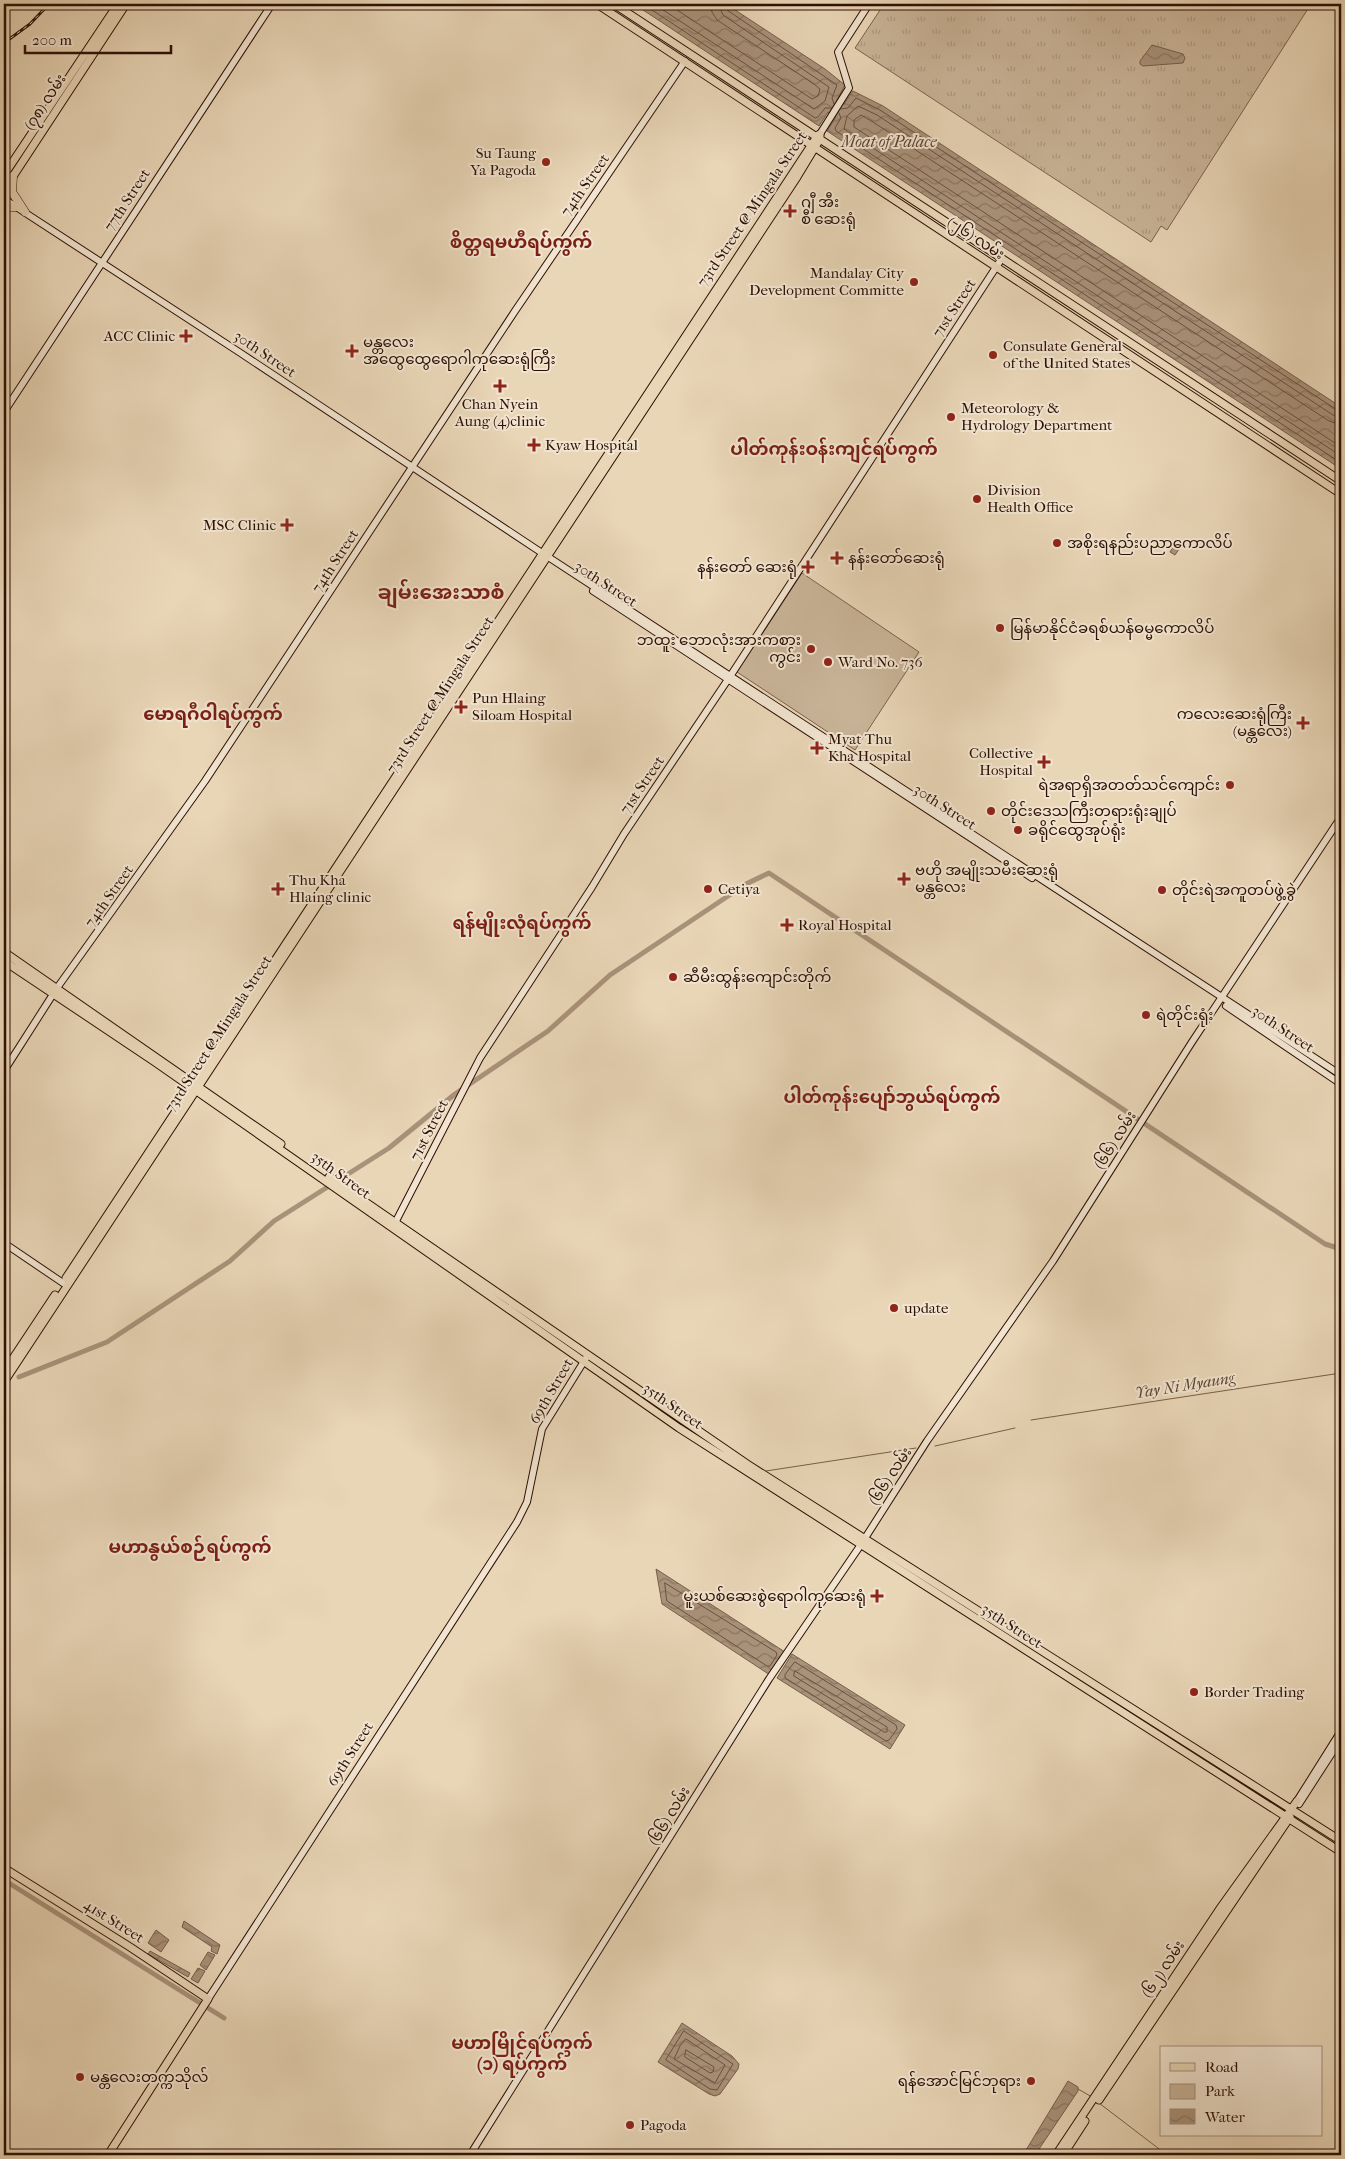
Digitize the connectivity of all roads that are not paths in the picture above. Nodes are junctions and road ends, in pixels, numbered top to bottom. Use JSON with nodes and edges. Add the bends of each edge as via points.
{"nodes":[{"id":1,"x":118,"y":4,"type":"edge"},
{"id":2,"x":126,"y":4,"type":"edge"},
{"id":3,"x":272,"y":4,"type":"edge"},
{"id":4,"x":597,"y":4,"type":"edge"},
{"id":5,"x":614,"y":4,"type":"edge"},
{"id":6,"x":869,"y":4,"type":"edge"},
{"id":7,"x":684,"y":61,"type":"junction"},
{"id":8,"x":820,"y":134,"type":"junction"},
{"id":9,"x":813,"y":146,"type":"junction"},
{"id":10,"x":4,"y":175,"type":"edge"},
{"id":11,"x":13,"y":176,"type":"junction"},
{"id":12,"x":4,"y":190,"type":"edge"},
{"id":13,"x":4,"y":199,"type":"edge"},
{"id":14,"x":4,"y":207,"type":"edge"},
{"id":15,"x":17,"y":207,"type":"junction"},
{"id":16,"x":26,"y":212,"type":"junction"},
{"id":17,"x":1002,"y":258,"type":"junction"},
{"id":18,"x":102,"y":262,"type":"junction"},
{"id":19,"x":996,"y":267,"type":"junction"},
{"id":20,"x":4,"y":412,"type":"edge"},
{"id":21,"x":413,"y":466,"type":"junction"},
{"id":22,"x":1341,"y":481,"type":"edge"},
{"id":23,"x":1341,"y":494,"type":"edge"},
{"id":24,"x":543,"y":554,"type":"junction"},
{"id":25,"x":729,"y":677,"type":"junction"},
{"id":26,"x":1341,"y":817,"type":"edge"},
{"id":27,"x":4,"y":952,"type":"edge"},
{"id":28,"x":4,"y":961,"type":"edge"},
{"id":29,"x":56,"y":991,"type":"junction"},
{"id":30,"x":1220,"y":999,"type":"junction"},
{"id":31,"x":1276,"y":1037,"type":"junction"},
{"id":32,"x":4,"y":1071,"type":"edge"},
{"id":33,"x":1341,"y":1075,"type":"edge"},
{"id":34,"x":1341,"y":1084,"type":"edge"},
{"id":35,"x":196,"y":1087,"type":"junction"},
{"id":36,"x":362,"y":1204,"type":"junction"},
{"id":37,"x":395,"y":1223,"type":"junction"},
{"id":38,"x":4,"y":1243,"type":"edge"},
{"id":39,"x":63,"y":1283,"type":"junction"},
{"id":40,"x":586,"y":1359,"type":"junction"},
{"id":41,"x":4,"y":1372,"type":"edge"},
{"id":42,"x":4,"y":1382,"type":"edge"},
{"id":43,"x":800,"y":1503,"type":"junction"},
{"id":44,"x":864,"y":1539,"type":"junction"},
{"id":45,"x":860,"y":1546,"type":"junction"},
{"id":46,"x":1341,"y":1732,"type":"edge"},
{"id":47,"x":1341,"y":1739,"type":"edge"},
{"id":48,"x":1298,"y":1803,"type":"junction"},
{"id":49,"x":1293,"y":1810,"type":"junction"},
{"id":50,"x":1287,"y":1818,"type":"junction"},
{"id":51,"x":1341,"y":1841,"type":"edge"},
{"id":52,"x":1341,"y":1852,"type":"edge"},
{"id":53,"x":4,"y":1868,"type":"edge"},
{"id":54,"x":206,"y":2002,"type":"junction"},
{"id":55,"x":1096,"y":2100,"type":"junction"},
{"id":56,"x":108,"y":2155,"type":"edge"},
{"id":57,"x":470,"y":2155,"type":"edge"},
{"id":58,"x":1056,"y":2155,"type":"edge"},
{"id":59,"x":1063,"y":2155,"type":"edge"}],
"edges":[{"from":1,"to":10,"type":"main road","name":"(၇၈) လမ်း"},
{"from":2,"to":11,"type":"main road","name":"(၇၈) လမ်း"},
{"from":3,"to":18,"type":"main road","name":"77th Street"},
{"from":4,"to":7,"type":"main road","name":"(၂၆) လမ်း"},
{"from":5,"to":8,"type":"main road","name":"(၂၆) လမ်း"},
{"from":6,"to":8,"type":"main road","via":[[838,52],[849,88]]},
{"from":7,"to":9,"type":"main road","name":"(၂၆) လမ်း"},
{"from":7,"to":21,"type":"main road","name":"74th Street"},
{"from":8,"to":9,"type":"main road","name":"73rd Street @ Mingala Street"},
{"from":8,"to":17,"type":"main road","name":"(၂၆) လမ်း"},
{"from":9,"to":19,"type":"main road","name":"(၂၆) လမ်း"},
{"from":9,"to":24,"type":"main road","name":"73rd Street @ Mingala Street"},
{"from":11,"to":12,"type":"main road","name":"(၇၈) လမ်း"},
{"from":11,"to":16,"type":"highway","via":[[12,192]]},
{"from":13,"to":15,"type":"main road","name":"30th Street"},
{"from":14,"to":15,"type":"highway"},
{"from":15,"to":16,"type":"main road","name":"30th Street"},
{"from":16,"to":18,"type":"main road","name":"30th Street"},
{"from":17,"to":19,"type":"main road","name":"71st Street"},
{"from":17,"to":22,"type":"main road","name":"(၂၆) လမ်း"},
{"from":18,"to":20,"type":"main road","name":"77th Street"},
{"from":18,"to":21,"type":"main road","name":"30th Street"},
{"from":19,"to":23,"type":"main road","name":"(၂၆) လမ်း"},
{"from":19,"to":25,"type":"main road","name":"71st Street"},
{"from":21,"to":24,"type":"main road","name":"30th Street"},
{"from":21,"to":29,"type":"main road","name":"74th Street","via":[[205,781]]},
{"from":24,"to":25,"type":"main road","name":"30th Street"},
{"from":24,"to":35,"type":"main road","name":"73rd Street @ Mingala Street"},
{"from":25,"to":30,"type":"main road","name":"30th Street"},
{"from":25,"to":37,"type":"main road","name":"71st Street","via":[[624,834],[476,1067]]},
{"from":26,"to":30,"type":"main road","name":"(၆၆) လမ်း"},
{"from":27,"to":29,"type":"main road","name":"35th Street"},
{"from":28,"to":29,"type":"main road","name":"35th Street"},
{"from":29,"to":32,"type":"main road","name":"74th Street"},
{"from":29,"to":35,"type":"main road","name":"35th Street"},
{"from":30,"to":31,"type":"main road","name":"30th Street"},
{"from":30,"to":44,"type":"main road","name":"(၆၆) လမ်း","via":[[1053,1261],[927,1441]]},
{"from":31,"to":33,"type":"main road","name":"30th Street"},
{"from":31,"to":34,"type":"main road","name":"30th Street"},
{"from":35,"to":36,"type":"main road","name":"35th Street"},
{"from":35,"to":39,"type":"main road","name":"73rd Street @ Mingala Street"},
{"from":35,"to":42,"type":"main road","name":"73rd Street @ Mingala Street"},
{"from":36,"to":37,"type":"main road","name":"35th Street"},
{"from":36,"to":40,"type":"main road","name":"35th Street"},
{"from":37,"to":40,"type":"main road","name":"35th Street"},
{"from":38,"to":39,"type":"main road"},
{"from":39,"to":41,"type":"main road","name":"73rd Street @ Mingala Street"},
{"from":40,"to":43,"type":"main road","name":"35th Street"},
{"from":40,"to":54,"type":"main road","name":"69th Street","via":[[542,1429],[527,1502],[517,1522]]},
{"from":43,"to":44,"type":"main road","name":"35th Street"},
{"from":43,"to":45,"type":"main road","name":"35th Street"},
{"from":44,"to":45,"type":"main road","name":"(၆၆) လမ်း"},
{"from":44,"to":49,"type":"main road","name":"35th Street"},
{"from":45,"to":50,"type":"main road","name":"35th Street"},
{"from":45,"to":57,"type":"main road","name":"(၆၆) လမ်း","via":[[718,1759]]},
{"from":46,"to":48,"type":"main road"},
{"from":47,"to":48,"type":"main road"},
{"from":48,"to":49,"type":"main road","name":"(၆၂) လမ်း"},
{"from":49,"to":50,"type":"main road","name":"(၆၂) လမ်း"},
{"from":49,"to":51,"type":"main road","name":"35th Street"},
{"from":50,"to":52,"type":"main road","name":"35th Street"},
{"from":50,"to":55,"type":"main road","name":"(၆၂) လမ်း","via":[[1203,1935]]},
{"from":53,"to":54,"type":"main road","name":"41st Street","via":[[130,1947]]},
{"from":54,"to":56,"type":"main road","name":"69th Street"},
{"from":55,"to":58,"type":"main road","name":"(၆၂) လမ်း"},
{"from":55,"to":59,"type":"main road","name":"(၆၂) လမ်း"}]}
